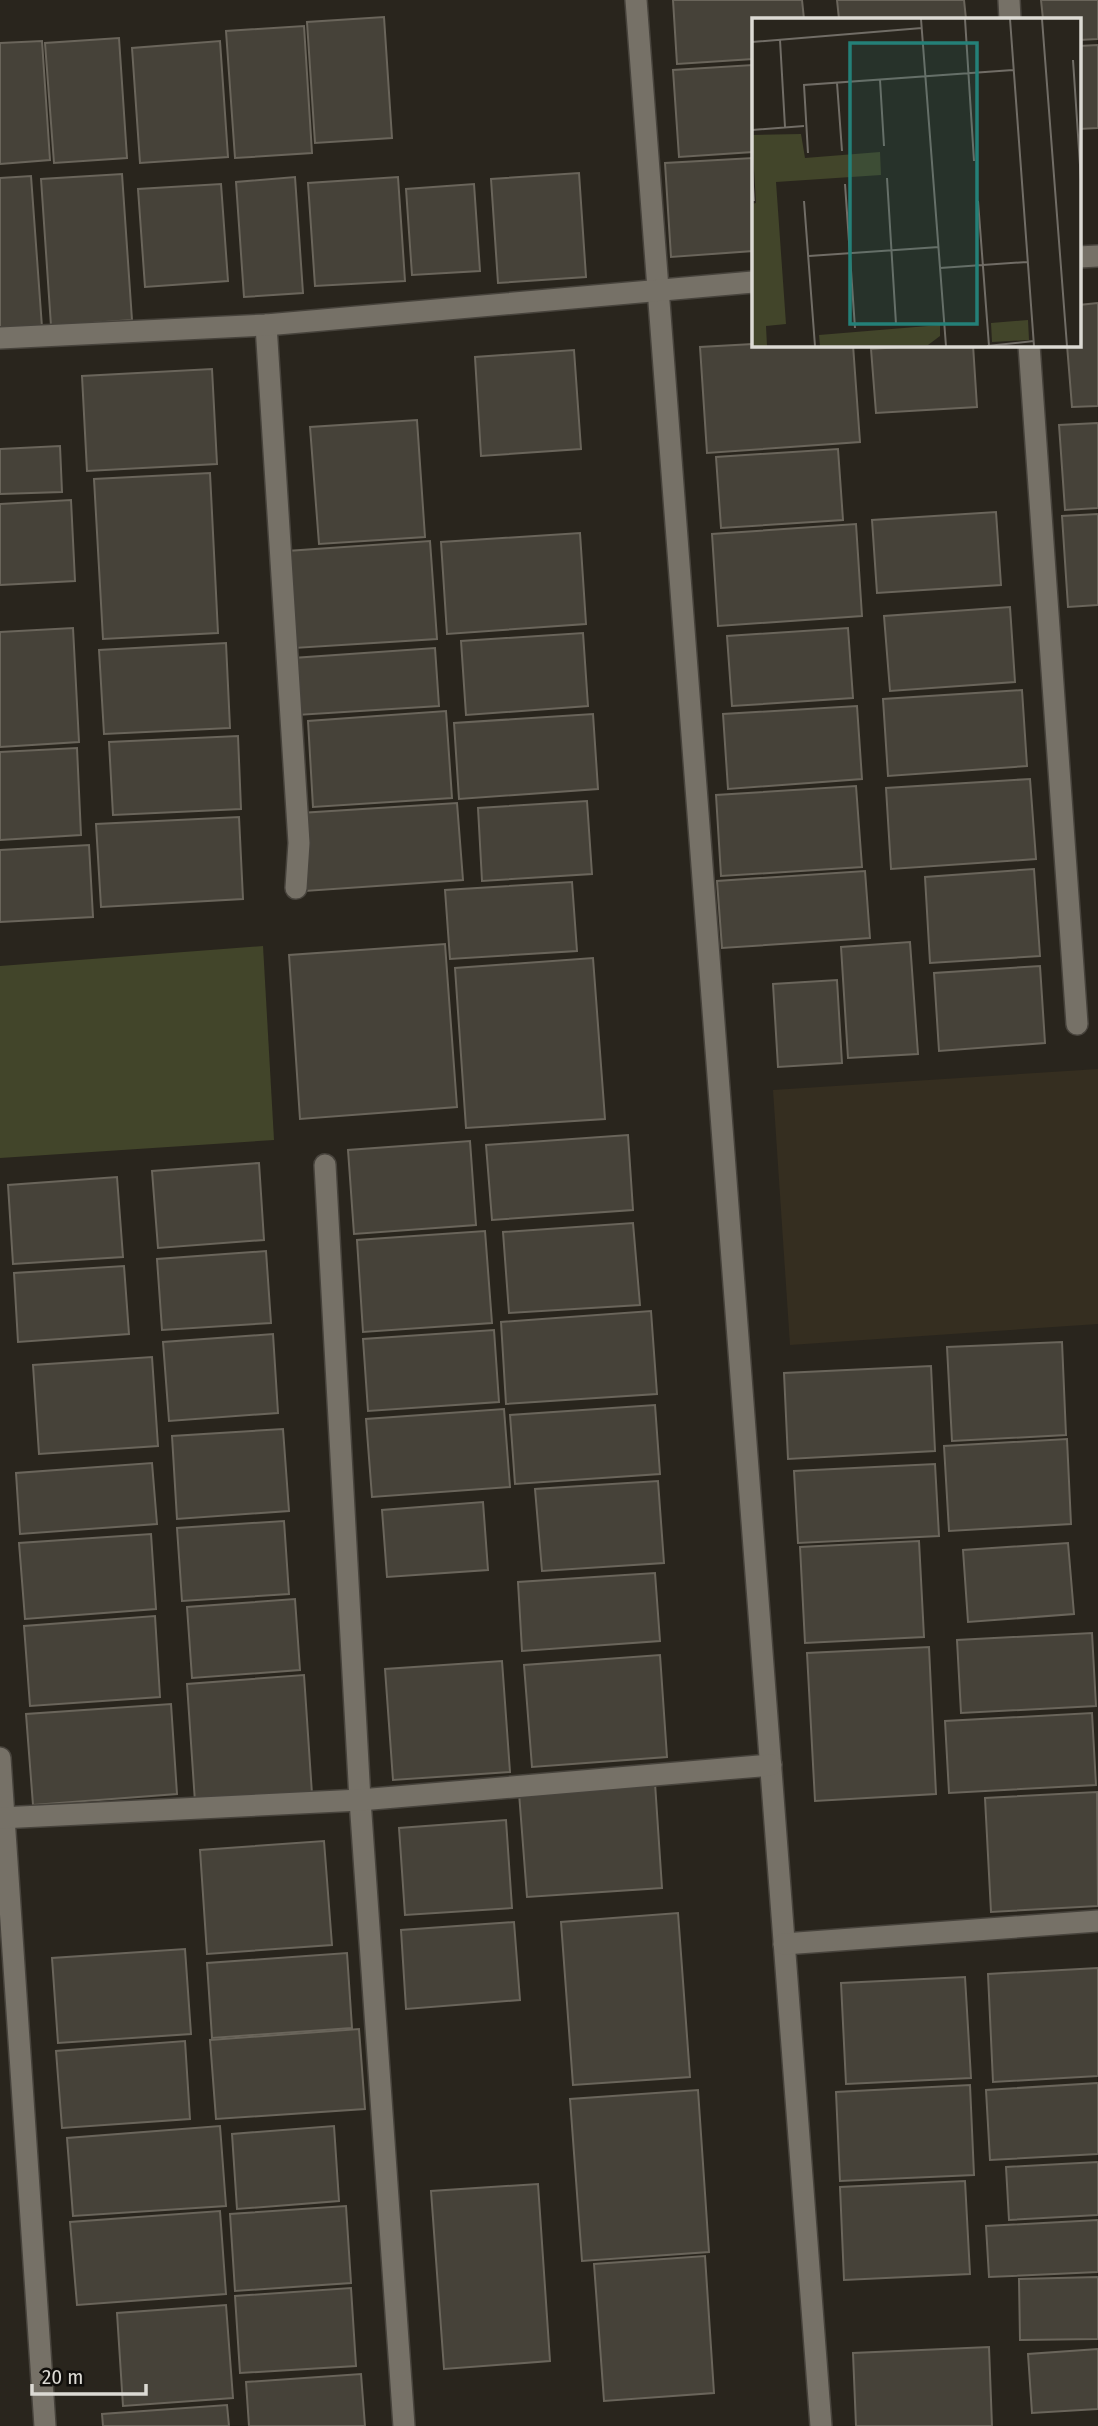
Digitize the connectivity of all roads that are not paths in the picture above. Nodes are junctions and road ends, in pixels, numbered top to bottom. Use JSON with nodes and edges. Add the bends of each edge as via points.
{"nodes":[{"id":1,"x":636,"y":0,"type":"edge"},
{"id":2,"x":1009,"y":0,"type":"edge"},
{"id":3,"x":1010,"y":18,"type":"edge"},
{"id":4,"x":1098,"y":256,"type":"edge"},
{"id":5,"x":1080,"y":257,"type":"edge"},
{"id":6,"x":752,"y":282,"type":"edge"},
{"id":7,"x":659,"y":289,"type":"junction"},
{"id":8,"x":267,"y":325,"type":"junction"},
{"id":9,"x":0,"y":338,"type":"edge"},
{"id":10,"x":1029,"y":346,"type":"edge"},
{"id":11,"x":296,"y":888,"type":"dead end"},
{"id":12,"x":1077,"y":1024,"type":"dead end"},
{"id":13,"x":326,"y":1165,"type":"dead end"},
{"id":14,"x":0,"y":1758,"type":"edge"},
{"id":15,"x":771,"y":1765,"type":"junction"},
{"id":16,"x":360,"y":1800,"type":"junction"},
{"id":17,"x":2,"y":1818,"type":"edge"},
{"id":18,"x":1098,"y":1921,"type":"edge"},
{"id":19,"x":784,"y":1944,"type":"junction"},
{"id":20,"x":45,"y":2426,"type":"edge"},
{"id":21,"x":404,"y":2426,"type":"edge"},
{"id":22,"x":821,"y":2426,"type":"edge"}],
"edges":[{"from":1,"to":7,"type":"street"},
{"from":2,"to":3,"type":"street"},
{"from":4,"to":5,"type":"street"},
{"from":6,"to":7,"type":"street"},
{"from":7,"to":8,"type":"street"},
{"from":7,"to":15,"type":"street"},
{"from":8,"to":9,"type":"street"},
{"from":8,"to":11,"type":"street","via":[[299,843]]},
{"from":10,"to":12,"type":"street"},
{"from":13,"to":16,"type":"street"},
{"from":14,"to":17,"type":"street"},
{"from":15,"to":16,"type":"street"},
{"from":15,"to":19,"type":"street"},
{"from":16,"to":17,"type":"street"},
{"from":16,"to":21,"type":"street"},
{"from":17,"to":20,"type":"street"},
{"from":18,"to":19,"type":"street"},
{"from":19,"to":22,"type":"street"}]}
